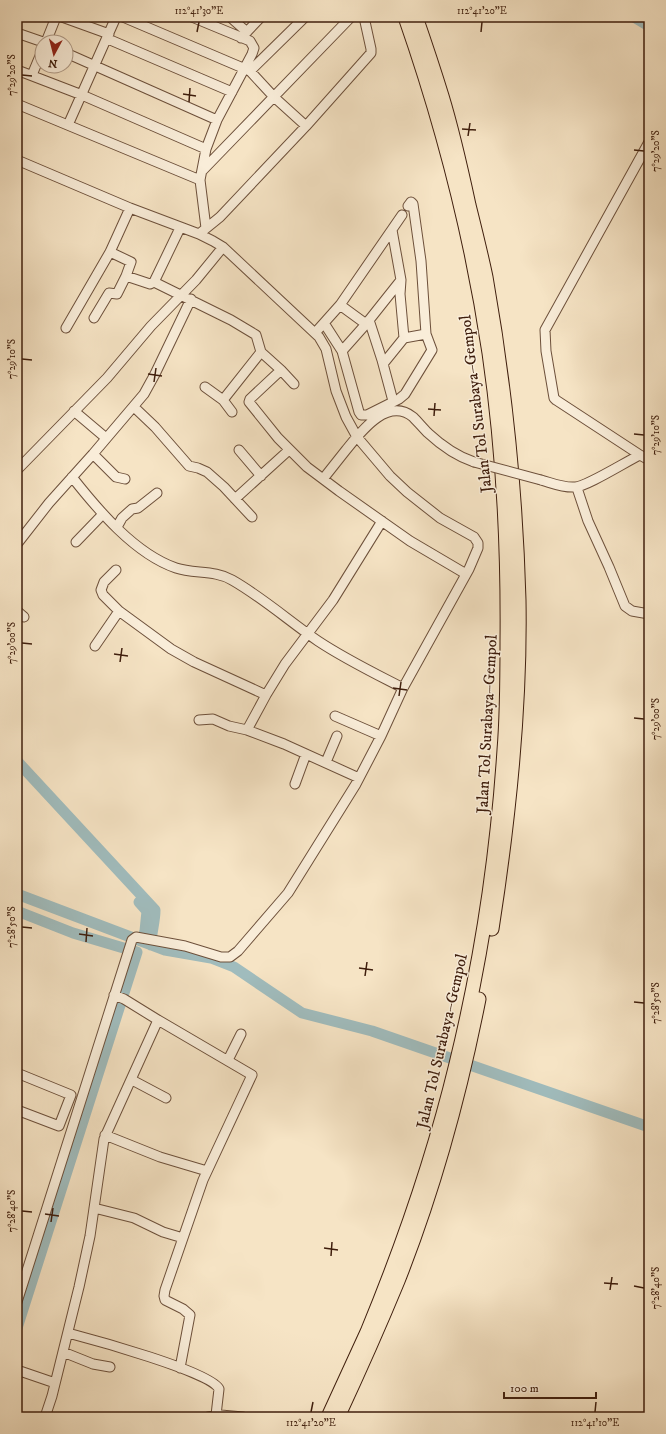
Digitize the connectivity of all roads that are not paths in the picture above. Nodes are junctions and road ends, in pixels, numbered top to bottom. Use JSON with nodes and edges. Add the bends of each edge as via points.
{"nodes":[{"id":1,"x":56,"y":17,"type":"edge"},
{"id":2,"x":62,"y":17,"type":"edge"},
{"id":3,"x":116,"y":17,"type":"edge"},
{"id":4,"x":123,"y":17,"type":"edge"},
{"id":5,"x":192,"y":17,"type":"edge"},
{"id":6,"x":230,"y":17,"type":"edge"},
{"id":7,"x":261,"y":17,"type":"edge"},
{"id":8,"x":305,"y":17,"type":"edge"},
{"id":9,"x":350,"y":17,"type":"edge"},
{"id":10,"x":364,"y":17,"type":"edge"},
{"id":11,"x":405,"y":17,"type":"edge"},
{"id":12,"x":416,"y":17,"type":"edge"},
{"id":13,"x":17,"y":33,"type":"edge"},
{"id":14,"x":48,"y":34,"type":"edge"},
{"id":15,"x":244,"y":35,"type":"junction"},
{"id":16,"x":108,"y":37,"type":"junction"},
{"id":17,"x":34,"y":39,"type":"edge"},
{"id":18,"x":74,"y":56,"type":"edge"},
{"id":19,"x":95,"y":66,"type":"junction"},
{"id":20,"x":34,"y":70,"type":"edge"},
{"id":21,"x":247,"y":70,"type":"junction"},
{"id":22,"x":18,"y":72,"type":"edge"},
{"id":23,"x":32,"y":75,"type":"junction"},
{"id":24,"x":232,"y":92,"type":"junction"},
{"id":25,"x":82,"y":95,"type":"junction"},
{"id":26,"x":274,"y":97,"type":"junction"},
{"id":27,"x":17,"y":104,"type":"edge"},
{"id":28,"x":217,"y":120,"type":"junction"},
{"id":29,"x":68,"y":126,"type":"junction"},
{"id":30,"x":306,"y":126,"type":"junction"},
{"id":31,"x":649,"y":142,"type":"edge"},
{"id":32,"x":206,"y":149,"type":"junction"},
{"id":33,"x":17,"y":160,"type":"edge"},
{"id":34,"x":201,"y":175,"type":"junction"},
{"id":35,"x":408,"y":206,"type":"dead end"},
{"id":36,"x":130,"y":208,"type":"junction"},
{"id":37,"x":402,"y":215,"type":"dead end"},
{"id":38,"x":180,"y":228,"type":"junction"},
{"id":39,"x":392,"y":230,"type":"junction"},
{"id":40,"x":202,"y":231,"type":"junction"},
{"id":41,"x":223,"y":247,"type":"junction"},
{"id":42,"x":110,"y":252,"type":"junction"},
{"id":43,"x":126,"y":276,"type":"junction"},
{"id":44,"x":400,"y":280,"type":"junction"},
{"id":45,"x":154,"y":282,"type":"junction"},
{"id":46,"x":181,"y":295,"type":"junction"},
{"id":47,"x":191,"y":299,"type":"junction"},
{"id":48,"x":340,"y":304,"type":"junction"},
{"id":49,"x":94,"y":318,"type":"dead end"},
{"id":50,"x":367,"y":322,"type":"junction"},
{"id":51,"x":324,"y":323,"type":"junction"},
{"id":52,"x":66,"y":328,"type":"dead end"},
{"id":53,"x":315,"y":333,"type":"junction"},
{"id":54,"x":426,"y":334,"type":"junction"},
{"id":55,"x":404,"y":338,"type":"junction"},
{"id":56,"x":342,"y":351,"type":"junction"},
{"id":57,"x":261,"y":352,"type":"junction"},
{"id":58,"x":383,"y":364,"type":"junction"},
{"id":59,"x":281,"y":370,"type":"junction"},
{"id":60,"x":294,"y":384,"type":"dead end"},
{"id":61,"x":205,"y":386,"type":"dead end"},
{"id":62,"x":223,"y":400,"type":"junction"},
{"id":63,"x":393,"y":401,"type":"junction"},
{"id":64,"x":134,"y":407,"type":"junction"},
{"id":65,"x":74,"y":411,"type":"junction"},
{"id":66,"x":232,"y":412,"type":"dead end"},
{"id":67,"x":357,"y":437,"type":"junction"},
{"id":68,"x":106,"y":438,"type":"junction"},
{"id":69,"x":239,"y":450,"type":"dead end"},
{"id":70,"x":289,"y":450,"type":"junction"},
{"id":71,"x":93,"y":454,"type":"junction"},
{"id":72,"x":640,"y":454,"type":"junction"},
{"id":73,"x":649,"y":460,"type":"edge"},
{"id":74,"x":17,"y":470,"type":"edge"},
{"id":75,"x":261,"y":476,"type":"junction"},
{"id":76,"x":72,"y":477,"type":"junction"},
{"id":77,"x":125,"y":479,"type":"dead end"},
{"id":78,"x":323,"y":479,"type":"junction"},
{"id":79,"x":577,"y":488,"type":"junction"},
{"id":80,"x":156,"y":493,"type":"dead end"},
{"id":81,"x":235,"y":499,"type":"junction"},
{"id":82,"x":103,"y":514,"type":"junction"},
{"id":83,"x":252,"y":517,"type":"dead end"},
{"id":84,"x":382,"y":521,"type":"junction"},
{"id":85,"x":117,"y":527,"type":"junction"},
{"id":86,"x":76,"y":542,"type":"dead end"},
{"id":87,"x":17,"y":544,"type":"edge"},
{"id":88,"x":116,"y":570,"type":"dead end"},
{"id":89,"x":466,"y":574,"type":"junction"},
{"id":90,"x":119,"y":611,"type":"junction"},
{"id":91,"x":649,"y":614,"type":"edge"},
{"id":92,"x":307,"y":634,"type":"junction"},
{"id":93,"x":94,"y":646,"type":"dead end"},
{"id":94,"x":403,"y":688,"type":"junction"},
{"id":95,"x":266,"y":695,"type":"junction"},
{"id":96,"x":335,"y":716,"type":"dead end"},
{"id":97,"x":199,"y":720,"type":"dead end"},
{"id":98,"x":247,"y":730,"type":"junction"},
{"id":99,"x":337,"y":736,"type":"dead end"},
{"id":100,"x":381,"y":736,"type":"junction"},
{"id":101,"x":306,"y":754,"type":"junction"},
{"id":102,"x":326,"y":762,"type":"junction"},
{"id":103,"x":359,"y":778,"type":"junction"},
{"id":104,"x":295,"y":784,"type":"dead end"},
{"id":105,"x":118,"y":997,"type":"junction"},
{"id":106,"x":158,"y":1020,"type":"junction"},
{"id":107,"x":241,"y":1034,"type":"dead end"},
{"id":108,"x":228,"y":1060,"type":"junction"},
{"id":109,"x":461,"y":1063,"type":"junction"},
{"id":110,"x":17,"y":1073,"type":"edge"},
{"id":111,"x":132,"y":1080,"type":"junction"},
{"id":112,"x":166,"y":1098,"type":"dead end"},
{"id":113,"x":17,"y":1110,"type":"edge"},
{"id":114,"x":106,"y":1135,"type":"junction"},
{"id":115,"x":207,"y":1171,"type":"junction"},
{"id":116,"x":94,"y":1208,"type":"junction"},
{"id":117,"x":183,"y":1238,"type":"junction"},
{"id":118,"x":17,"y":1302,"type":"edge"},
{"id":119,"x":68,"y":1333,"type":"junction"},
{"id":120,"x":63,"y":1352,"type":"junction"},
{"id":121,"x":110,"y":1367,"type":"dead end"},
{"id":122,"x":180,"y":1368,"type":"junction"},
{"id":123,"x":17,"y":1370,"type":"edge"},
{"id":124,"x":55,"y":1383,"type":"junction"},
{"id":125,"x":212,"y":1416,"type":"edge"},
{"id":126,"x":45,"y":1417,"type":"edge"},
{"id":127,"x":243,"y":1417,"type":"edge"},
{"id":128,"x":328,"y":1417,"type":"edge"},
{"id":129,"x":338,"y":1417,"type":"edge"}],
"edges":[{"from":1,"to":14,"type":"street"},
{"from":2,"to":16,"type":"street"},
{"from":3,"to":16,"type":"street"},
{"from":4,"to":21,"type":"street"},
{"from":5,"to":15,"type":"street"},
{"from":6,"to":15,"type":"street"},
{"from":7,"to":15,"type":"street"},
{"from":8,"to":21,"type":"street"},
{"from":9,"to":26,"type":"street"},
{"from":10,"to":30,"type":"street","via":[[371,54]]},
{"from":11,"to":109,"type":"highway","name":"Jalan Tol Surabaya–Gempol","via":[[440,125],[474,266],[500,441],[506,537],[508,593],[505,749],[492,869]]},
{"from":12,"to":109,"type":"highway","name":"Jalan Tol Surabaya–Gempol","via":[[458,155],[485,275],[509,433],[516,529],[519,602],[518,677],[512,784],[488,958]]},
{"from":13,"to":17,"type":"street"},
{"from":15,"to":21,"type":"street","via":[[254,48]]},
{"from":16,"to":19,"type":"street"},
{"from":16,"to":24,"type":"street"},
{"from":18,"to":19,"type":"street"},
{"from":19,"to":25,"type":"street"},
{"from":19,"to":28,"type":"street"},
{"from":20,"to":23,"type":"street"},
{"from":21,"to":24,"type":"street"},
{"from":21,"to":26,"type":"street"},
{"from":22,"to":23,"type":"street"},
{"from":23,"to":25,"type":"street"},
{"from":24,"to":28,"type":"street"},
{"from":25,"to":29,"type":"street"},
{"from":25,"to":32,"type":"street"},
{"from":26,"to":30,"type":"street"},
{"from":26,"to":34,"type":"street"},
{"from":27,"to":29,"type":"street"},
{"from":28,"to":32,"type":"street"},
{"from":29,"to":34,"type":"street"},
{"from":30,"to":40,"type":"street","via":[[220,217]]},
{"from":31,"to":72,"type":"street","via":[[545,330],[554,398]]},
{"from":32,"to":34,"type":"street"},
{"from":33,"to":36,"type":"street"},
{"from":34,"to":40,"type":"street"},
{"from":35,"to":54,"type":"street","via":[[411,202],[413,204],[421,261]]},
{"from":36,"to":38,"type":"street"},
{"from":36,"to":42,"type":"street"},
{"from":37,"to":39,"type":"street"},
{"from":38,"to":40,"type":"street"},
{"from":38,"to":45,"type":"street"},
{"from":39,"to":44,"type":"street"},
{"from":39,"to":48,"type":"street"},
{"from":40,"to":41,"type":"street"},
{"from":41,"to":46,"type":"street"},
{"from":41,"to":53,"type":"street"},
{"from":42,"to":43,"type":"street","via":[[131,262]]},
{"from":42,"to":52,"type":"street"},
{"from":43,"to":45,"type":"street","via":[[150,284]]},
{"from":43,"to":49,"type":"street","via":[[117,294],[109,293]]},
{"from":44,"to":50,"type":"street"},
{"from":44,"to":55,"type":"street"},
{"from":45,"to":46,"type":"street"},
{"from":46,"to":47,"type":"street"},
{"from":46,"to":65,"type":"street"},
{"from":47,"to":57,"type":"street","via":[[256,335]]},
{"from":47,"to":64,"type":"street","via":[[155,374]]},
{"from":48,"to":50,"type":"street"},
{"from":48,"to":51,"type":"street"},
{"from":50,"to":56,"type":"street"},
{"from":50,"to":58,"type":"street"},
{"from":51,"to":53,"type":"street"},
{"from":51,"to":56,"type":"street"},
{"from":53,"to":67,"type":"street","via":[[326,350],[336,391]]},
{"from":54,"to":55,"type":"street"},
{"from":54,"to":63,"type":"street","via":[[431,353],[405,394]]},
{"from":55,"to":58,"type":"street"},
{"from":56,"to":63,"type":"street","via":[[361,415],[367,415]]},
{"from":57,"to":59,"type":"street"},
{"from":57,"to":62,"type":"street"},
{"from":58,"to":63,"type":"street"},
{"from":59,"to":60,"type":"street"},
{"from":59,"to":70,"type":"street","via":[[249,402]]},
{"from":61,"to":62,"type":"street"},
{"from":62,"to":66,"type":"street"},
{"from":64,"to":68,"type":"street"},
{"from":64,"to":81,"type":"street","via":[[189,466],[206,472]]},
{"from":65,"to":68,"type":"street"},
{"from":65,"to":74,"type":"street"},
{"from":67,"to":78,"type":"street"},
{"from":67,"to":79,"type":"street","bridge":true,"via":[[376,418],[386,413],[400,412],[411,416],[453,454],[559,486]]},
{"from":67,"to":89,"type":"street","via":[[407,492],[440,518],[476,539],[478,548]]},
{"from":68,"to":71,"type":"street"},
{"from":69,"to":75,"type":"street"},
{"from":70,"to":75,"type":"street"},
{"from":70,"to":78,"type":"street"},
{"from":71,"to":76,"type":"street"},
{"from":71,"to":77,"type":"street","via":[[116,477]]},
{"from":72,"to":73,"type":"street"},
{"from":72,"to":79,"type":"street"},
{"from":75,"to":81,"type":"street"},
{"from":76,"to":82,"type":"street"},
{"from":76,"to":87,"type":"street"},
{"from":78,"to":84,"type":"street"},
{"from":79,"to":91,"type":"street","via":[[588,521],[625,606],[632,611]]},
{"from":80,"to":85,"type":"street","via":[[138,508],[132,509]]},
{"from":81,"to":83,"type":"street"},
{"from":82,"to":85,"type":"street"},
{"from":82,"to":86,"type":"street"},
{"from":84,"to":89,"type":"street","via":[[432,555]]},
{"from":84,"to":92,"type":"street","via":[[333,600]]},
{"from":85,"to":92,"type":"street","via":[[144,550],[169,565],[229,578],[259,597]]},
{"from":88,"to":90,"type":"street","via":[[104,582],[101,590],[103,596]]},
{"from":89,"to":94,"type":"street"},
{"from":90,"to":93,"type":"street"},
{"from":90,"to":95,"type":"street","via":[[177,652]]},
{"from":92,"to":94,"type":"street","via":[[342,656]]},
{"from":92,"to":95,"type":"street"},
{"from":94,"to":100,"type":"street"},
{"from":95,"to":98,"type":"street"},
{"from":96,"to":100,"type":"street"},
{"from":97,"to":98,"type":"street","via":[[213,719]]},
{"from":98,"to":101,"type":"street"},
{"from":99,"to":102,"type":"street"},
{"from":100,"to":103,"type":"street"},
{"from":101,"to":102,"type":"street"},
{"from":101,"to":104,"type":"street"},
{"from":102,"to":103,"type":"street"},
{"from":103,"to":105,"type":"street","via":[[288,893],[234,954],[230,957],[221,957],[153,939],[134,938]]},
{"from":105,"to":106,"type":"street"},
{"from":105,"to":118,"type":"street"},
{"from":106,"to":108,"type":"street"},
{"from":106,"to":111,"type":"street"},
{"from":107,"to":108,"type":"street"},
{"from":108,"to":115,"type":"street","via":[[252,1076]]},
{"from":109,"to":128,"type":"highway","name":"Jalan Tol Surabaya–Gempol","via":[[404,1236],[366,1333]]},
{"from":109,"to":129,"type":"highway","name":"Jalan Tol Surabaya–Gempol","via":[[435,1172],[398,1280]]},
{"from":110,"to":113,"type":"street","via":[[71,1095],[59,1126]]},
{"from":111,"to":112,"type":"street"},
{"from":111,"to":114,"type":"street"},
{"from":114,"to":115,"type":"street"},
{"from":114,"to":116,"type":"street"},
{"from":115,"to":117,"type":"street"},
{"from":116,"to":117,"type":"street","via":[[134,1218],[163,1232]]},
{"from":116,"to":119,"type":"street"},
{"from":117,"to":122,"type":"street","via":[[164,1296],[165,1300],[190,1315]]},
{"from":119,"to":120,"type":"street"},
{"from":119,"to":122,"type":"street"},
{"from":120,"to":121,"type":"street","via":[[93,1364]]},
{"from":120,"to":124,"type":"street"},
{"from":122,"to":125,"type":"street","via":[[218,1387]]},
{"from":123,"to":124,"type":"street"},
{"from":124,"to":126,"type":"street"},
{"from":125,"to":127,"type":"street"}]}
